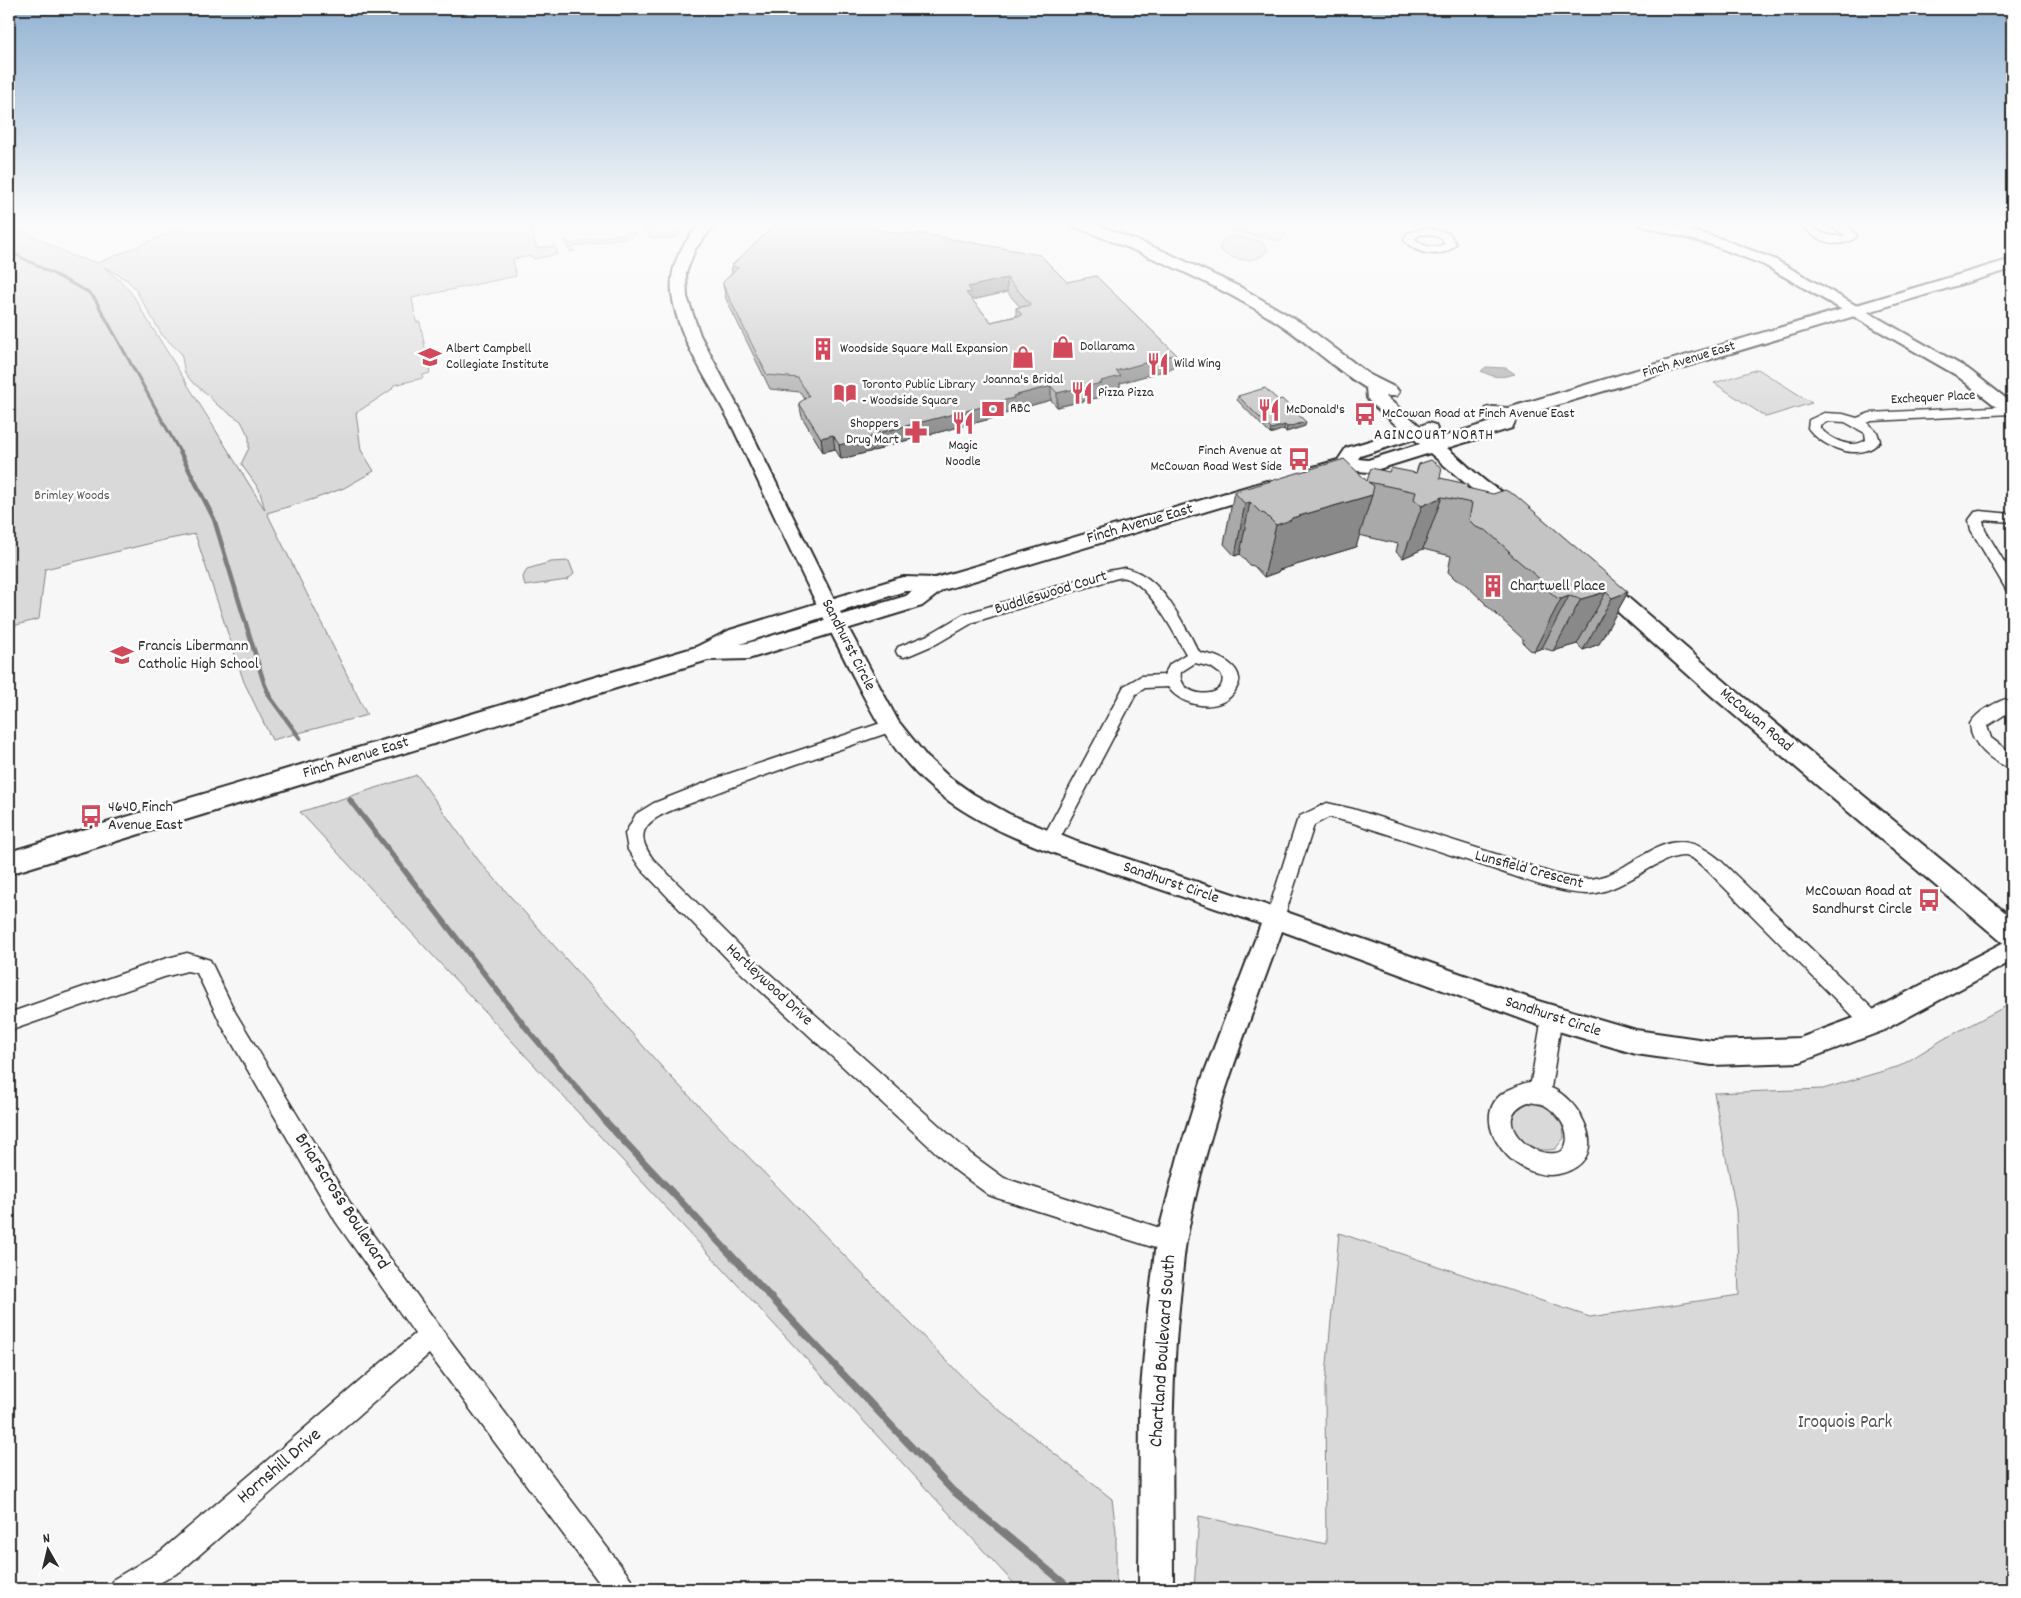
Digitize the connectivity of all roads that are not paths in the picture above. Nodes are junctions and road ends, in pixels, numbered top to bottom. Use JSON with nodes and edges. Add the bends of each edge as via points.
{"nodes":[{"id":1,"x":680,"y":297,"type":"edge"},
{"id":2,"x":1247,"y":297,"type":"edge"},
{"id":3,"x":1832,"y":297,"type":"edge"},
{"id":4,"x":1902,"y":297,"type":"edge"},
{"id":5,"x":1856,"y":310,"type":"junction"},
{"id":6,"x":2012,"y":411,"type":"edge"},
{"id":7,"x":1858,"y":422,"type":"dead end"},
{"id":8,"x":1433,"y":437,"type":"junction"},
{"id":9,"x":2012,"y":518,"type":"edge"},
{"id":10,"x":1534,"y":526,"type":"edge"},
{"id":11,"x":1578,"y":565,"type":"edge"},
{"id":12,"x":2012,"y":587,"type":"edge"},
{"id":13,"x":832,"y":615,"type":"junction"},
{"id":14,"x":904,"y":651,"type":"dead end"},
{"id":15,"x":1195,"y":657,"type":"junction"},
{"id":16,"x":1173,"y":681,"type":"junction"},
{"id":17,"x":2012,"y":703,"type":"edge"},
{"id":18,"x":890,"y":726,"type":"junction"},
{"id":19,"x":2012,"y":762,"type":"edge"},
{"id":20,"x":1050,"y":841,"type":"junction"},
{"id":21,"x":9,"y":862,"type":"edge"},
{"id":22,"x":1275,"y":918,"type":"junction"},
{"id":23,"x":2012,"y":934,"type":"edge"},
{"id":24,"x":2012,"y":949,"type":"edge"},
{"id":25,"x":1552,"y":1017,"type":"junction"},
{"id":26,"x":9,"y":1022,"type":"edge"},
{"id":27,"x":1873,"y":1023,"type":"junction"},
{"id":28,"x":1540,"y":1093,"type":"dead end"},
{"id":29,"x":1171,"y":1242,"type":"junction"},
{"id":30,"x":431,"y":1336,"type":"junction"},
{"id":31,"x":619,"y":1588,"type":"edge"},
{"id":32,"x":124,"y":1589,"type":"edge"},
{"id":33,"x":1156,"y":1589,"type":"edge"}],
"edges":[{"from":1,"to":13,"type":"street","name":"Sandhurst Circle","via":[[700,350]]},
{"from":2,"to":8,"type":"main road","via":[[1305,333],[1374,387],[1376,398]]},
{"from":3,"to":5,"type":"street"},
{"from":4,"to":5,"type":"main road","name":"Finch Avenue East"},
{"from":5,"to":6,"type":"street","via":[[1962,372]]},
{"from":5,"to":8,"type":"main road","name":"Finch Avenue East","via":[[1509,414],[1505,424]]},
{"from":6,"to":7,"type":"street","name":"Exchequer Place","via":[[1870,417]]},
{"from":8,"to":10,"type":"main road","via":[[1485,490],[1504,500]]},
{"from":8,"to":13,"type":"main road","name":"Finch Avenue East","via":[[1369,466],[1345,464],[935,585],[914,601]]},
{"from":9,"to":12,"type":"street","via":[[1980,515],[1976,520],[1978,530]]},
{"from":11,"to":23,"type":"main road","name":"McCowan Road","via":[[1720,691]]},
{"from":13,"to":18,"type":"street","name":"Sandhurst Circle"},
{"from":13,"to":21,"type":"main road","name":"Finch Avenue East","via":[[748,651],[704,653]]},
{"from":14,"to":15,"type":"street","name":"Buddleswood Court","via":[[969,618],[1123,573],[1132,574],[1148,584]]},
{"from":15,"to":16,"type":"street","via":[[1179,663],[1172,674]]},
{"from":15,"to":16,"type":"street","via":[[1211,659],[1224,666],[1230,677],[1227,690],[1202,699],[1184,693]]},
{"from":16,"to":20,"type":"street","via":[[1141,682],[1130,690]]},
{"from":17,"to":19,"type":"street","via":[[1978,724],[1978,732],[1986,745]]},
{"from":18,"to":20,"type":"street","name":"Sandhurst Circle","via":[[919,763],[941,783],[1001,820]]},
{"from":18,"to":29,"type":"street","name":"Hartleywood Drive","via":[[660,808],[642,819],[634,834],[637,850],[661,880],[745,964],[963,1162],[997,1187]]},
{"from":20,"to":22,"type":"street","name":"Sandhurst Circle"},
{"from":22,"to":25,"type":"street","name":"Sandhurst Circle"},
{"from":22,"to":27,"type":"street","name":"Lunsfield Crescent","via":[[1306,821],[1326,810],[1578,886],[1597,886],[1616,880],[1671,849],[1695,850],[1714,864]]},
{"from":22,"to":29,"type":"street","name":"Chartland Boulevard South","via":[[1215,1079],[1192,1153]]},
{"from":24,"to":27,"type":"street","name":"Sandhurst Circle"},
{"from":25,"to":27,"type":"street","name":"Sandhurst Circle","via":[[1636,1042],[1712,1053],[1800,1050]]},
{"from":25,"to":28,"type":"street"},
{"from":26,"to":30,"type":"street","name":"Briarscross Boulevard","via":[[164,968],[187,962],[202,966],[228,1018],[344,1214]]},
{"from":29,"to":33,"type":"street","name":"Chartland Boulevard South","via":[[1156,1400]]},
{"from":30,"to":31,"type":"street","name":"Briarscross Boulevard"},
{"from":30,"to":32,"type":"street","name":"Hornshill Drive","via":[[171,1561]]}]}
